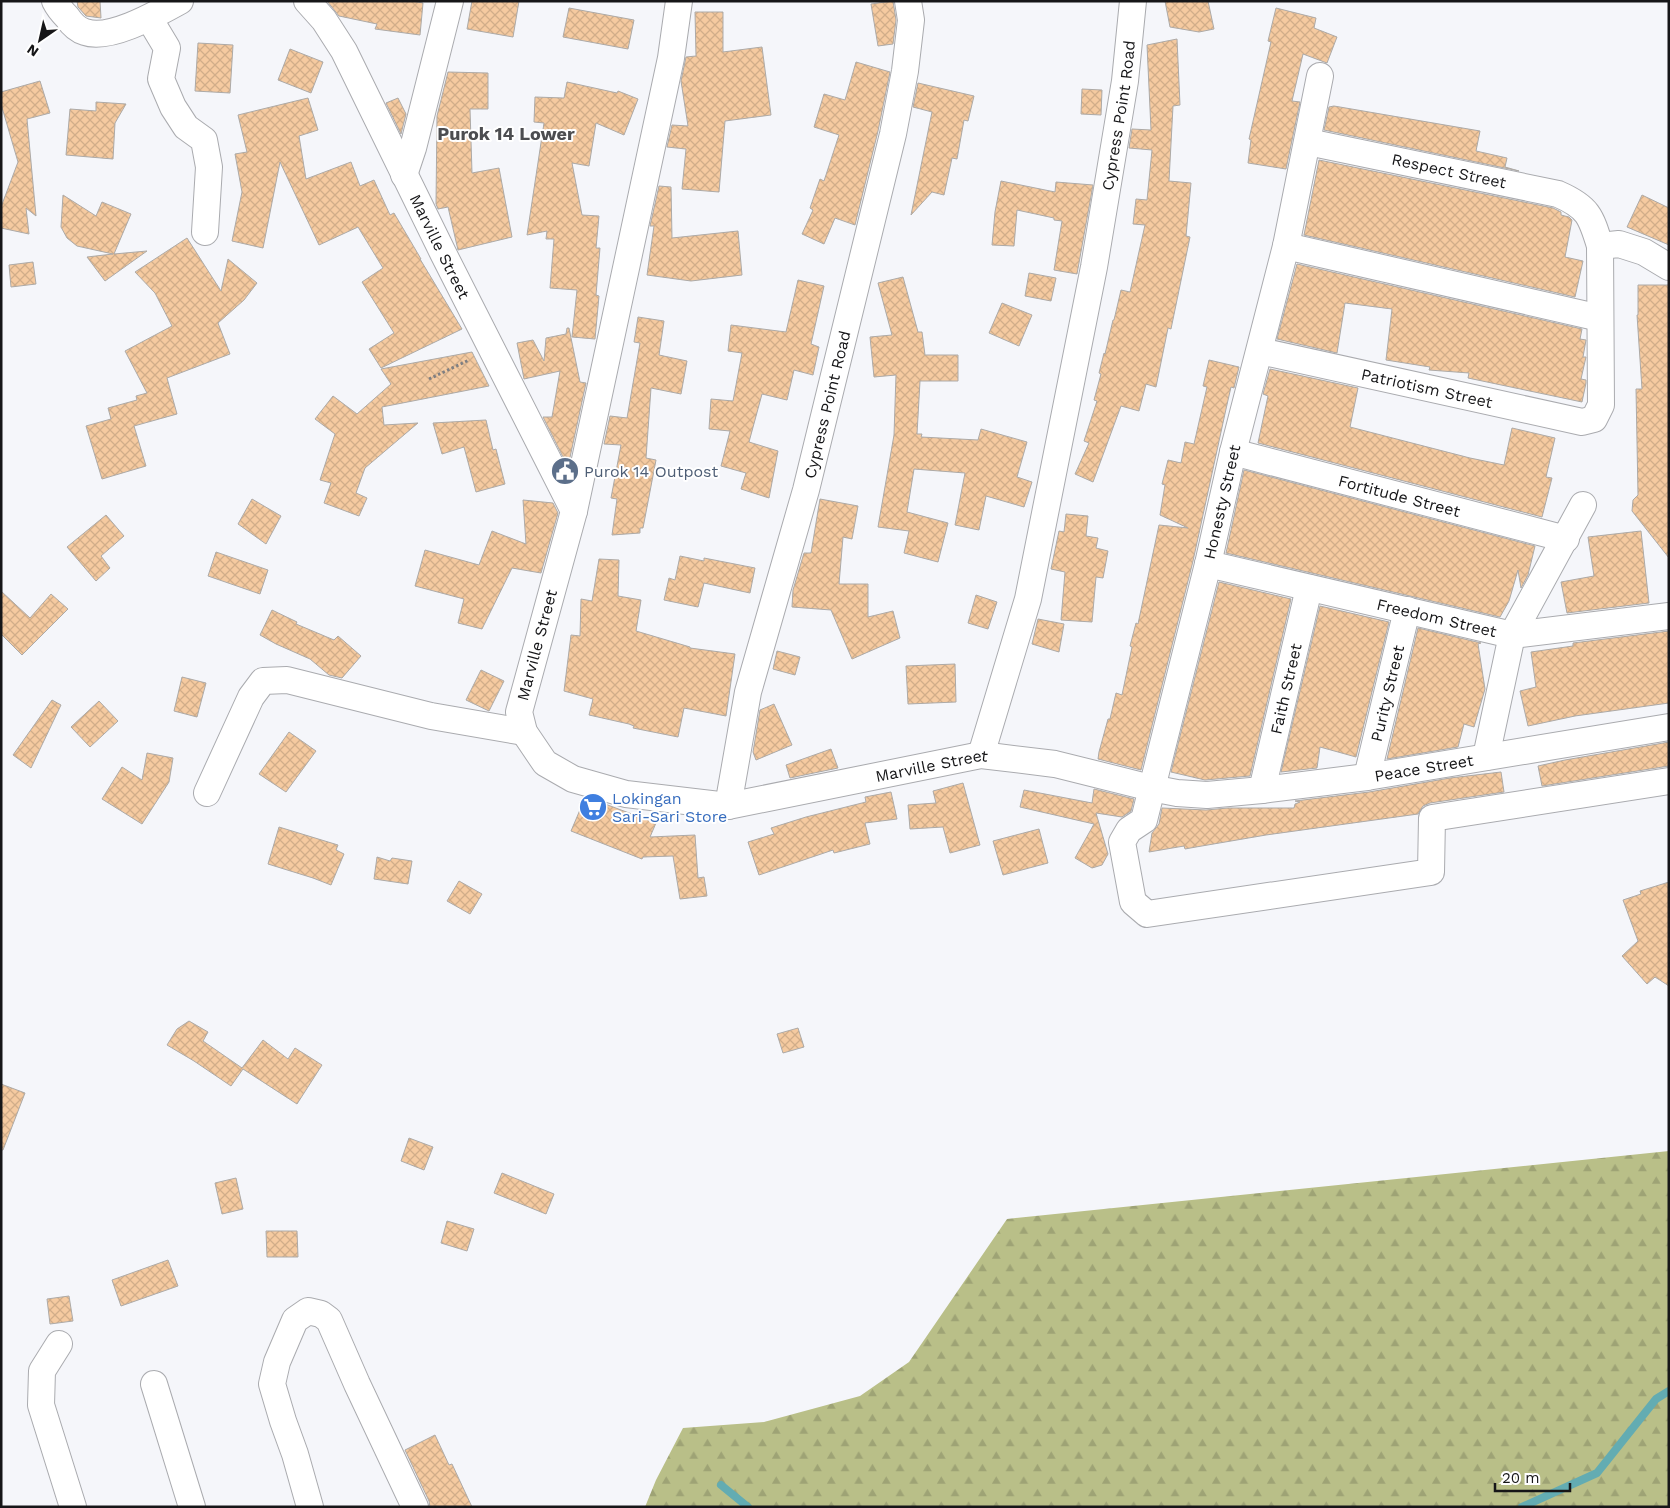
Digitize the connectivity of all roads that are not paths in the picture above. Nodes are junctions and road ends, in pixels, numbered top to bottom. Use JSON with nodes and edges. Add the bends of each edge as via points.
{"nodes":[{"id":1,"x":55,"y":1,"type":"edge"},
{"id":2,"x":180,"y":1,"type":"edge"},
{"id":3,"x":307,"y":1,"type":"edge"},
{"id":4,"x":450,"y":1,"type":"edge"},
{"id":5,"x":679,"y":1,"type":"edge"},
{"id":6,"x":908,"y":1,"type":"edge"},
{"id":7,"x":1133,"y":1,"type":"edge"},
{"id":8,"x":149,"y":18,"type":"junction"},
{"id":9,"x":1320,"y":76,"type":"dead end"},
{"id":10,"x":1308,"y":142,"type":"junction"},
{"id":11,"x":404,"y":175,"type":"junction"},
{"id":12,"x":205,"y":232,"type":"dead end"},
{"id":13,"x":1609,"y":245,"type":"junction"},
{"id":14,"x":1286,"y":246,"type":"junction"},
{"id":15,"x":1669,"y":267,"type":"edge"},
{"id":16,"x":1600,"y":318,"type":"junction"},
{"id":17,"x":1260,"y":350,"type":"junction"},
{"id":18,"x":1233,"y":452,"type":"junction"},
{"id":19,"x":1584,"y":505,"type":"dead end"},
{"id":20,"x":574,"y":511,"type":"junction"},
{"id":21,"x":1566,"y":539,"type":"junction"},
{"id":22,"x":1208,"y":564,"type":"junction"},
{"id":23,"x":1309,"y":588,"type":"junction"},
{"id":24,"x":1407,"y":610,"type":"junction"},
{"id":25,"x":1669,"y":616,"type":"edge"},
{"id":26,"x":1512,"y":635,"type":"junction"},
{"id":27,"x":1669,"y":727,"type":"edge"},
{"id":28,"x":524,"y":732,"type":"junction"},
{"id":29,"x":981,"y":755,"type":"junction"},
{"id":30,"x":1486,"y":757,"type":"junction"},
{"id":31,"x":1367,"y":777,"type":"junction"},
{"id":32,"x":1669,"y":781,"type":"edge"},
{"id":33,"x":1151,"y":788,"type":"junction"},
{"id":34,"x":1262,"y":790,"type":"junction"},
{"id":35,"x":207,"y":793,"type":"dead end"},
{"id":36,"x":1177,"y":793,"type":"joint"},
{"id":37,"x":728,"y":806,"type":"junction"},
{"id":38,"x":58,"y":1344,"type":"dead end"},
{"id":39,"x":154,"y":1384,"type":"dead end"},
{"id":40,"x":73,"y":1507,"type":"edge"},
{"id":41,"x":192,"y":1507,"type":"edge"},
{"id":42,"x":310,"y":1507,"type":"edge"},
{"id":43,"x":415,"y":1507,"type":"edge"}],
"edges":[{"from":1,"to":8,"type":"street","via":[[71,23],[93,34],[108,33]]},
{"from":2,"to":8,"type":"street"},
{"from":3,"to":11,"type":"street","name":"Marville Street","via":[[344,51]]},
{"from":4,"to":11,"type":"street"},
{"from":5,"to":20,"type":"street","via":[[670,58]]},
{"from":6,"to":37,"type":"street","name":"Cypress Point Road","via":[[911,20],[893,134],[806,490],[748,692]]},
{"from":7,"to":29,"type":"street","name":"Cypress Point Road","via":[[1125,81],[1096,257],[1030,589]]},
{"from":8,"to":12,"type":"street","via":[[167,48],[161,79],[173,107],[186,127],[204,140],[209,167]]},
{"from":9,"to":10,"type":"street","name":"Honesty Street"},
{"from":10,"to":13,"type":"street","name":"Respect Street","via":[[1558,194],[1585,211]]},
{"from":10,"to":14,"type":"street","name":"Honesty Street"},
{"from":11,"to":20,"type":"street","name":"Marville Street"},
{"from":13,"to":15,"type":"street","via":[[1644,252]]},
{"from":13,"to":16,"type":"street"},
{"from":14,"to":16,"type":"street"},
{"from":14,"to":17,"type":"street","name":"Honesty Street"},
{"from":16,"to":17,"type":"street","name":"Patriotism Street","via":[[1601,405],[1594,419],[1582,422]]},
{"from":17,"to":18,"type":"street","name":"Honesty Street"},
{"from":18,"to":21,"type":"street","name":"Fortitude Street"},
{"from":18,"to":22,"type":"street","name":"Honesty Street"},
{"from":19,"to":21,"type":"street"},
{"from":20,"to":28,"type":"street","name":"Marville Street","via":[[519,712]]},
{"from":21,"to":26,"type":"street"},
{"from":22,"to":23,"type":"street","name":"Freedom Street"},
{"from":22,"to":33,"type":"street","name":"Honesty Street"},
{"from":23,"to":24,"type":"street","name":"Freedom Street"},
{"from":23,"to":34,"type":"street","name":"Faith Street"},
{"from":24,"to":26,"type":"street","name":"Freedom Street"},
{"from":24,"to":31,"type":"street","name":"Purity Street"},
{"from":25,"to":26,"type":"street","name":"Freedom Street"},
{"from":26,"to":30,"type":"street"},
{"from":27,"to":30,"type":"street","name":"Peace Street"},
{"from":28,"to":35,"type":"street","via":[[431,716],[287,680],[263,681],[251,697]]},
{"from":28,"to":37,"type":"street","name":"Marville Street","via":[[545,763],[573,779],[626,794]]},
{"from":29,"to":33,"type":"street","name":"Marville Street","via":[[1055,764]]},
{"from":29,"to":37,"type":"street","name":"Marville Street"},
{"from":30,"to":31,"type":"street","name":"Peace Street"},
{"from":31,"to":34,"type":"street","name":"Peace Street"},
{"from":32,"to":33,"type":"street","name":"Honesty Street","via":[[1432,818],[1431,872],[1147,914],[1133,902],[1122,842],[1129,830],[1144,820]]},
{"from":33,"to":36,"type":"street","name":"Marville Street"},
{"from":34,"to":36,"type":"street","name":"Peace Street"},
{"from":38,"to":40,"type":"street","via":[[42,1371],[41,1406]]},
{"from":39,"to":41,"type":"street"},
{"from":42,"to":43,"type":"street","via":[[272,1384],[277,1362],[296,1320],[308,1312],[321,1314],[329,1320]]}]}
